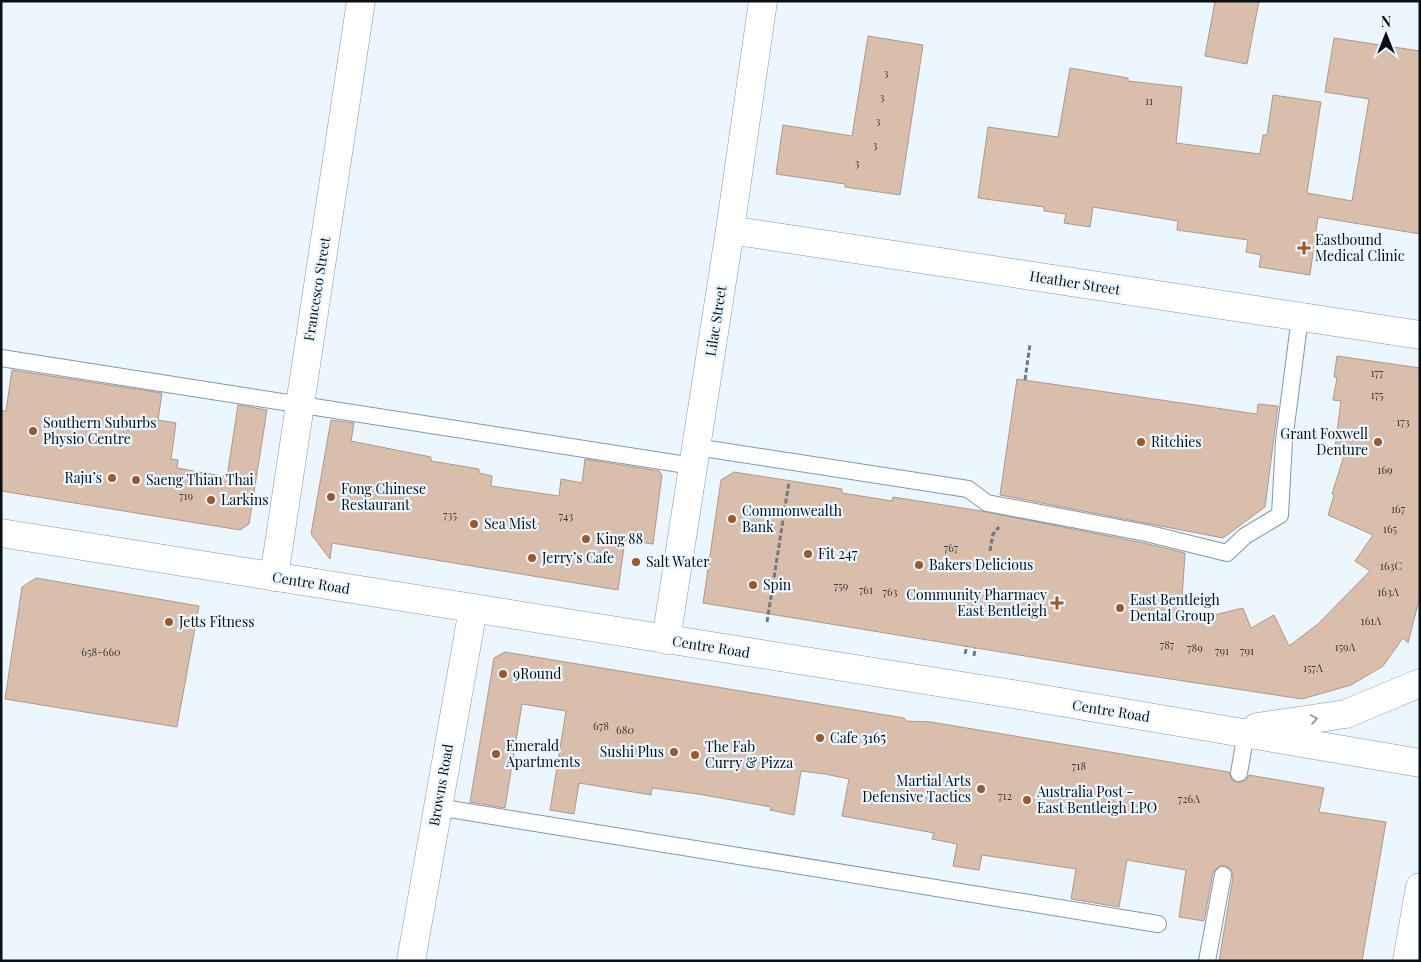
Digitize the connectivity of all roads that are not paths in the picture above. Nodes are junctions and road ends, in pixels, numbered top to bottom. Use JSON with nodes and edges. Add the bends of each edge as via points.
{"nodes":[{"id":1,"x":360,"y":1,"type":"edge"},
{"id":2,"x":763,"y":1,"type":"edge"},
{"id":3,"x":730,"y":230,"type":"junction"},
{"id":4,"x":1300,"y":317,"type":"junction"},
{"id":5,"x":1420,"y":335,"type":"edge"},
{"id":6,"x":1,"y":358,"type":"edge"},
{"id":7,"x":300,"y":404,"type":"junction"},
{"id":8,"x":695,"y":457,"type":"junction"},
{"id":9,"x":1,"y":533,"type":"edge"},
{"id":10,"x":274,"y":577,"type":"junction"},
{"id":11,"x":473,"y":609,"type":"junction"},
{"id":12,"x":666,"y":640,"type":"junction"},
{"id":13,"x":1420,"y":683,"type":"edge"},
{"id":14,"x":1238,"y":732,"type":"junction"},
{"id":15,"x":1420,"y":763,"type":"edge"},
{"id":16,"x":1239,"y":773,"type":"dead end"},
{"id":17,"x":437,"y":807,"type":"junction"},
{"id":18,"x":1223,"y":875,"type":"dead end"},
{"id":19,"x":1420,"y":887,"type":"edge"},
{"id":20,"x":1158,"y":924,"type":"dead end"},
{"id":21,"x":411,"y":961,"type":"edge"},
{"id":22,"x":1207,"y":961,"type":"edge"},
{"id":23,"x":1407,"y":961,"type":"edge"}],
"edges":[{"from":1,"to":7,"type":"street","name":"Francesco Street"},
{"from":2,"to":3,"type":"street","name":"Lilac Street"},
{"from":3,"to":4,"type":"street","name":"Heather Street"},
{"from":3,"to":8,"type":"street","name":"Lilac Street"},
{"from":4,"to":5,"type":"street","name":"Heather Street"},
{"from":4,"to":8,"type":"lane","via":[[1284,440],[1280,515],[1245,536],[1227,553],[1146,533],[987,503],[968,489],[792,462]]},
{"from":6,"to":7,"type":"lane"},
{"from":7,"to":8,"type":"lane"},
{"from":7,"to":10,"type":"street","name":"Francesco Street"},
{"from":8,"to":12,"type":"street","name":"Lilac Street"},
{"from":9,"to":10,"type":"street","name":"Centre Road"},
{"from":10,"to":11,"type":"street","name":"Centre Road"},
{"from":11,"to":12,"type":"street","name":"Centre Road"},
{"from":11,"to":17,"type":"street","name":"Browns Road"},
{"from":12,"to":14,"type":"street","name":"Centre Road"},
{"from":14,"to":13,"type":"street","one_way":true,"via":[[1346,714]]},
{"from":14,"to":15,"type":"street","name":"Centre Road"},
{"from":14,"to":16,"type":"lane"},
{"from":17,"to":20,"type":"lane"},
{"from":17,"to":21,"type":"street","name":"Browns Road"},
{"from":18,"to":22,"type":"lane"},
{"from":19,"to":23,"type":"street"}]}
